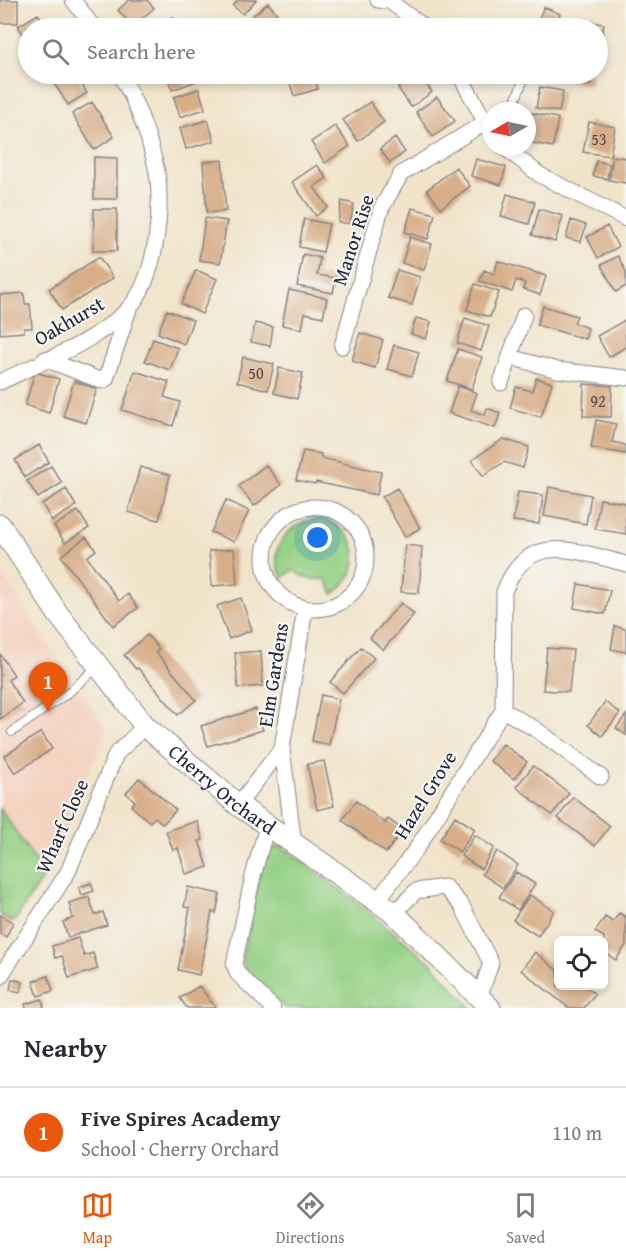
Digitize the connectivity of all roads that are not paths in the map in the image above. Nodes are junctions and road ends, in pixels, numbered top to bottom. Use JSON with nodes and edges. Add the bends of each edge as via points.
{"nodes":[{"id":1,"x":72,"y":0,"type":"edge"},
{"id":2,"x":378,"y":0,"type":"edge"},
{"id":3,"x":86,"y":18,"type":"edge"},
{"id":4,"x":412,"y":18,"type":"edge"},
{"id":5,"x":124,"y":84,"type":"edge"},
{"id":6,"x":464,"y":84,"type":"edge"},
{"id":7,"x":522,"y":84,"type":"edge"},
{"id":8,"x":515,"y":102,"type":"edge"},
{"id":9,"x":482,"y":117,"type":"edge"},
{"id":10,"x":482,"y":131,"type":"edge"},
{"id":11,"x":516,"y":156,"type":"edge"},
{"id":12,"x":626,"y":219,"type":"edge"},
{"id":13,"x":129,"y":309,"type":"junction"},
{"id":14,"x":524,"y":315,"type":"dead end"},
{"id":15,"x":342,"y":346,"type":"dead end"},
{"id":16,"x":510,"y":357,"type":"junction"},
{"id":17,"x":45,"y":359,"type":"junction"},
{"id":18,"x":626,"y":378,"type":"edge"},
{"id":19,"x":0,"y":382,"type":"edge"},
{"id":20,"x":501,"y":383,"type":"dead end"},
{"id":21,"x":0,"y":525,"type":"edge"},
{"id":22,"x":626,"y":564,"type":"edge"},
{"id":23,"x":305,"y":609,"type":"junction"},
{"id":24,"x":97,"y":667,"type":"junction"},
{"id":25,"x":503,"y":710,"type":"junction"},
{"id":26,"x":145,"y":726,"type":"junction"},
{"id":27,"x":12,"y":732,"type":"dead end"},
{"id":28,"x":282,"y":748,"type":"junction"},
{"id":29,"x":601,"y":777,"type":"dead end"},
{"id":30,"x":238,"y":805,"type":"junction"},
{"id":31,"x":267,"y":826,"type":"junction"},
{"id":32,"x":294,"y":845,"type":"junction"},
{"id":33,"x":386,"y":906,"type":"junction"},
{"id":34,"x":0,"y":977,"type":"edge"},
{"id":35,"x":485,"y":1001,"type":"edge"},
{"id":36,"x":273,"y":1008,"type":"edge"}],
"edges":[{"from":1,"to":3,"type":"street"},
{"from":2,"to":4,"type":"street","via":[[389,1]]},
{"from":5,"to":13,"type":"street","name":"Oakhurst","via":[[156,164],[159,206],[149,270]]},
{"from":6,"to":9,"type":"street","name":"Manor Rise"},
{"from":7,"to":8,"type":"lane"},
{"from":10,"to":15,"type":"street","name":"Manor Rise","via":[[400,174],[381,209]]},
{"from":11,"to":12,"type":"street","via":[[540,175]]},
{"from":13,"to":17,"type":"street","name":"Oakhurst","via":[[98,333]]},
{"from":13,"to":17,"type":"street","via":[[106,379],[102,381]]},
{"from":14,"to":16,"type":"street"},
{"from":16,"to":18,"type":"street","via":[[557,370]]},
{"from":16,"to":20,"type":"street"},
{"from":17,"to":19,"type":"street","name":"Oakhurst"},
{"from":21,"to":24,"type":"street","name":"Cherry Orchard"},
{"from":22,"to":25,"type":"street","via":[[563,547],[549,548],[536,553],[511,574],[504,592]]},
{"from":23,"to":23,"type":"street","name":"Elm Gardens","via":[[338,604],[362,580],[366,563],[358,531],[332,510],[298,510],[274,527],[267,540],[264,562],[270,583],[285,599]]},
{"from":23,"to":28,"type":"street","name":"Elm Gardens"},
{"from":24,"to":26,"type":"street","name":"Cherry Orchard"},
{"from":24,"to":27,"type":"lane","via":[[68,693]]},
{"from":25,"to":29,"type":"street"},
{"from":25,"to":33,"type":"street","name":"Hazel Grove","via":[[417,848]]},
{"from":26,"to":30,"type":"street","name":"Cherry Orchard"},
{"from":26,"to":34,"type":"street","name":"Wharf Close","via":[[116,754],[68,872]]},
{"from":28,"to":30,"type":"street","name":"Elm Gardens"},
{"from":28,"to":32,"type":"street","name":"Elm Gardens"},
{"from":30,"to":31,"type":"street","name":"Cherry Orchard"},
{"from":31,"to":32,"type":"street","name":"Cherry Orchard"},
{"from":31,"to":36,"type":"street","via":[[234,964],[238,974]]},
{"from":32,"to":33,"type":"street","name":"Cherry Orchard"},
{"from":33,"to":35,"type":"street","name":"Cherry Orchard"},
{"from":33,"to":35,"type":"street","via":[[416,891],[445,887],[462,906],[492,963]]}]}
